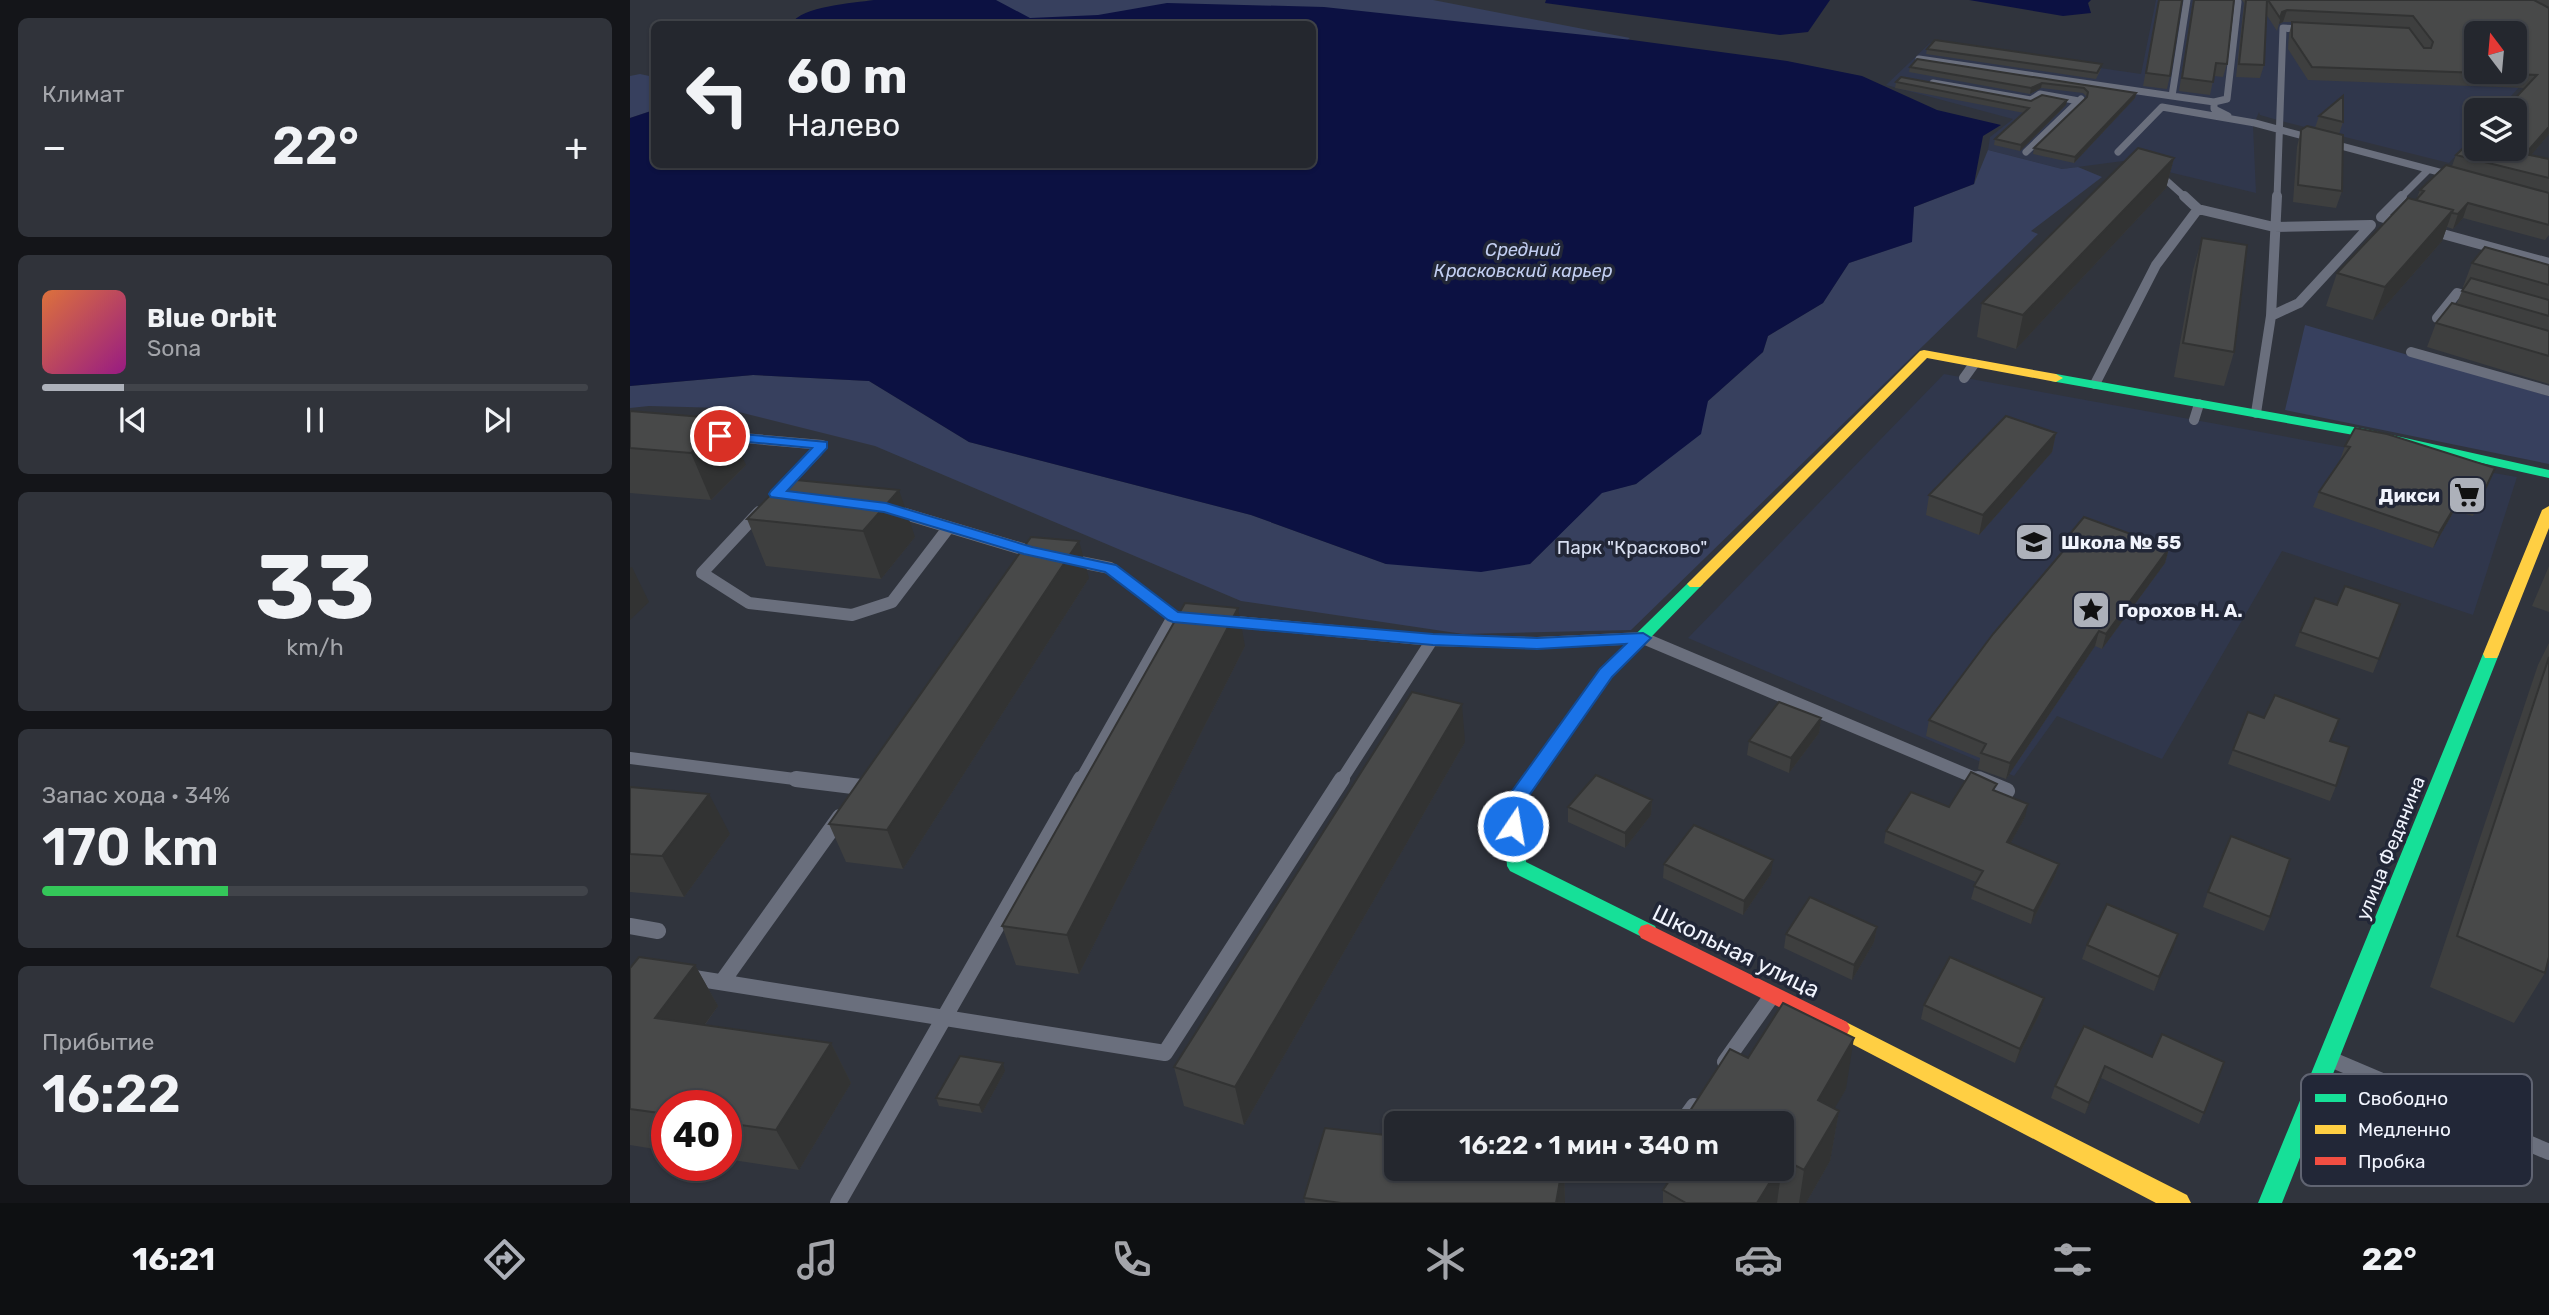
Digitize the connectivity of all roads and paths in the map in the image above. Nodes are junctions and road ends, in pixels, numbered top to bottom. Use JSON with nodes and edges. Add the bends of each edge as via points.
{"nodes":[{"id":1,"x":2187,"y":0,"type":"edge"},
{"id":2,"x":2238,"y":2,"type":"edge"},
{"id":3,"x":2311,"y":30,"type":"edge"},
{"id":4,"x":1919,"y":59,"type":"edge"},
{"id":5,"x":1917,"y":80,"type":"edge"},
{"id":6,"x":2094,"y":86,"type":"junction"},
{"id":7,"x":2172,"y":96,"type":"junction"},
{"id":8,"x":2079,"y":101,"type":"junction"},
{"id":9,"x":2214,"y":102,"type":"junction"},
{"id":10,"x":2238,"y":120,"type":"junction"},
{"id":11,"x":2281,"y":131,"type":"junction"},
{"id":12,"x":2026,"y":152,"type":"edge"},
{"id":13,"x":2119,"y":152,"type":"dead end"},
{"id":14,"x":2154,"y":169,"type":"edge"},
{"id":15,"x":2428,"y":170,"type":"junction"},
{"id":16,"x":2468,"y":180,"type":"edge"},
{"id":17,"x":2198,"y":209,"type":"junction"},
{"id":18,"x":2274,"y":227,"type":"junction"},
{"id":19,"x":2549,"y":263,"type":"edge"},
{"id":20,"x":2483,"y":301,"type":"edge"},
{"id":21,"x":2271,"y":316,"type":"junction"},
{"id":22,"x":2462,"y":325,"type":"edge"},
{"id":23,"x":2411,"y":352,"type":"dead end"},
{"id":24,"x":2095,"y":384,"type":"junction"},
{"id":25,"x":2549,"y":391,"type":"edge"},
{"id":26,"x":2199,"y":404,"type":"junction"},
{"id":27,"x":2256,"y":413,"type":"junction"},
{"id":28,"x":2194,"y":420,"type":"dead end"},
{"id":29,"x":711,"y":435,"type":"edge"},
{"id":30,"x":2549,"y":474,"type":"edge"},
{"id":31,"x":776,"y":494,"type":"junction"},
{"id":32,"x":790,"y":496,"type":"edge"},
{"id":33,"x":886,"y":508,"type":"edge"},
{"id":34,"x":2549,"y":510,"type":"edge"},
{"id":35,"x":949,"y":527,"type":"junction"},
{"id":36,"x":1173,"y":617,"type":"junction"},
{"id":37,"x":1643,"y":638,"type":"junction"},
{"id":38,"x":1433,"y":640,"type":"junction"},
{"id":39,"x":630,"y":758,"type":"edge"},
{"id":40,"x":2007,"y":791,"type":"dead end"},
{"id":41,"x":630,"y":926,"type":"edge"},
{"id":42,"x":658,"y":930,"type":"dead end"},
{"id":43,"x":667,"y":975,"type":"edge"},
{"id":44,"x":722,"y":982,"type":"junction"},
{"id":45,"x":1773,"y":994,"type":"junction"},
{"id":46,"x":944,"y":1018,"type":"junction"},
{"id":47,"x":2329,"y":1059,"type":"junction"},
{"id":48,"x":2323,"y":1074,"type":"edge"},
{"id":49,"x":2364,"y":1074,"type":"edge"},
{"id":50,"x":1690,"y":1111,"type":"edge"},
{"id":51,"x":2301,"y":1127,"type":"edge"},
{"id":52,"x":2532,"y":1145,"type":"edge"},
{"id":53,"x":2549,"y":1152,"type":"edge"},
{"id":54,"x":838,"y":1203,"type":"edge"},
{"id":55,"x":2179,"y":1203,"type":"edge"},
{"id":56,"x":2270,"y":1203,"type":"edge"}],
"edges":[{"from":1,"to":7,"type":"lane"},
{"from":2,"to":9,"type":"lane","via":[[2227,99]]},
{"from":3,"to":11,"type":"lane","via":[[2283,28]]},
{"from":4,"to":6,"type":"lane"},
{"from":5,"to":8,"type":"lane","via":[[2031,100],[2040,94]]},
{"from":6,"to":7,"type":"lane"},
{"from":6,"to":8,"type":"lane"},
{"from":7,"to":9,"type":"lane"},
{"from":8,"to":12,"type":"lane"},
{"from":9,"to":10,"type":"lane","via":[[2214,108]]},
{"from":10,"to":11,"type":"lane"},
{"from":10,"to":13,"type":"lane","via":[[2162,107]]},
{"from":11,"to":15,"type":"lane"},
{"from":11,"to":18,"type":"lane"},
{"from":14,"to":17,"type":"lane"},
{"from":15,"to":16,"type":"lane"},
{"from":15,"to":19,"type":"lane","via":[[2381,218]]},
{"from":17,"to":18,"type":"lane"},
{"from":17,"to":24,"type":"lane","via":[[2157,265]]},
{"from":18,"to":21,"type":"lane"},
{"from":18,"to":21,"type":"lane","via":[[2371,225],[2299,303]]},
{"from":20,"to":22,"type":"lane","via":[[2457,293],[2437,318]]},
{"from":21,"to":27,"type":"lane"},
{"from":23,"to":25,"type":"lane"},
{"from":24,"to":26,"type":"street"},
{"from":24,"to":37,"type":"street","via":[[1969,371],[1924,354]]},
{"from":26,"to":27,"type":"street"},
{"from":26,"to":28,"type":"lane"},
{"from":27,"to":30,"type":"street"},
{"from":29,"to":31,"type":"lane","via":[[822,445]]},
{"from":31,"to":32,"type":"lane"},
{"from":31,"to":35,"type":"lane","via":[[702,573],[749,603],[852,615],[892,602]]},
{"from":33,"to":35,"type":"lane"},
{"from":34,"to":47,"type":"street","name":"улица Федянина"},
{"from":35,"to":36,"type":"lane","via":[[1037,556],[1110,568]]},
{"from":36,"to":38,"type":"lane"},
{"from":36,"to":46,"type":"lane"},
{"from":37,"to":38,"type":"lane","via":[[1537,643]]},
{"from":37,"to":40,"type":"lane"},
{"from":37,"to":45,"type":"street","name":"Школьная улица","via":[[1606,673],[1512,806],[1517,866]]},
{"from":38,"to":46,"type":"lane","via":[[1166,1053]]},
{"from":39,"to":44,"type":"lane","via":[[857,792]]},
{"from":41,"to":42,"type":"lane"},
{"from":43,"to":44,"type":"lane"},
{"from":44,"to":46,"type":"lane"},
{"from":45,"to":50,"type":"lane"},
{"from":45,"to":55,"type":"street","name":"Школьная улица"},
{"from":46,"to":54,"type":"lane"},
{"from":47,"to":48,"type":"street","name":"улица Федянина"},
{"from":47,"to":49,"type":"lane"},
{"from":51,"to":56,"type":"street","name":"улица Федянина"},
{"from":52,"to":53,"type":"lane"}]}
